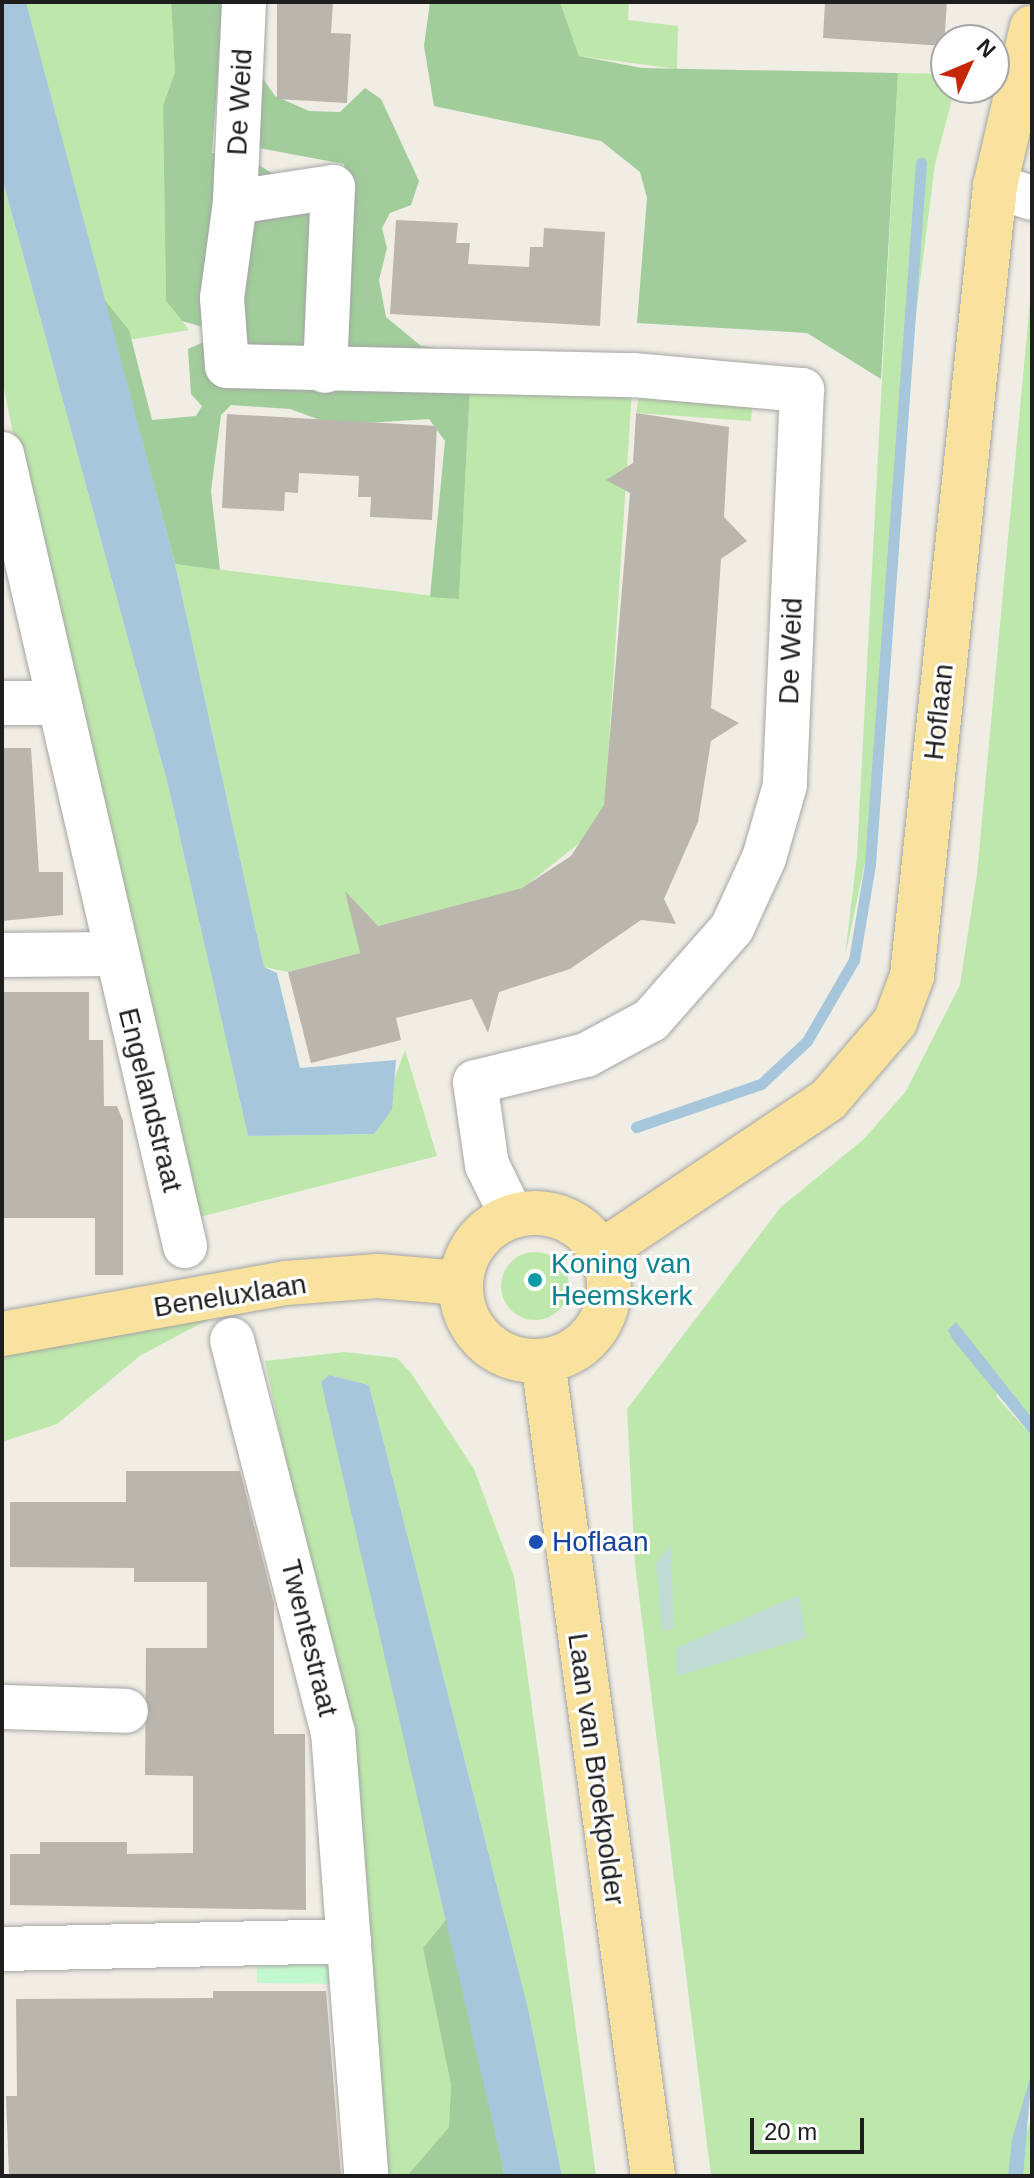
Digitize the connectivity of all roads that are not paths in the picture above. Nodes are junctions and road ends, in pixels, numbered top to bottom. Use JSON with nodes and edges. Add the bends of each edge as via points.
{"nodes":[{"id":1,"x":244,"y":2,"type":"edge"},
{"id":2,"x":1032,"y":27,"type":"edge"},
{"id":3,"x":1014,"y":192,"type":"edge"},
{"id":4,"x":235,"y":202,"type":"junction"},
{"id":5,"x":325,"y":371,"type":"junction"},
{"id":6,"x":2,"y":454,"type":"edge"},
{"id":7,"x":2,"y":703,"type":"edge"},
{"id":8,"x":57,"y":703,"type":"junction"},
{"id":9,"x":114,"y":954,"type":"junction"},
{"id":10,"x":2,"y":955,"type":"edge"},
{"id":11,"x":512,"y":1216,"type":"junction"},
{"id":12,"x":185,"y":1246,"type":"dead end"},
{"id":13,"x":601,"y":1252,"type":"junction"},
{"id":14,"x":460,"y":1283,"type":"junction"},
{"id":15,"x":2,"y":1334,"type":"edge"},
{"id":16,"x":232,"y":1340,"type":"dead end"},
{"id":17,"x":543,"y":1361,"type":"junction"},
{"id":18,"x":2,"y":1707,"type":"edge"},
{"id":19,"x":126,"y":1711,"type":"dead end"},
{"id":20,"x":349,"y":1941,"type":"junction"},
{"id":21,"x":2,"y":1949,"type":"edge"},
{"id":22,"x":366,"y":2176,"type":"edge"},
{"id":23,"x":653,"y":2176,"type":"edge"}],
"edges":[{"from":1,"to":4,"type":"street","name":"De Weid"},
{"from":2,"to":3,"type":"main road","name":"Hoflaan"},
{"from":3,"to":13,"type":"main road","name":"Hoflaan","via":[[912,976],[895,1022],[828,1100]]},
{"from":4,"to":5,"type":"street","name":"De Weid","via":[[222,298],[227,366]]},
{"from":4,"to":5,"type":"street","via":[[333,187]]},
{"from":5,"to":11,"type":"street","name":"De Weid","via":[[633,375],[802,390],[785,785],[764,858],[732,928],[651,1020],[586,1055],[475,1082],[487,1165]]},
{"from":6,"to":8,"type":"street","name":"Engelandstraat"},
{"from":7,"to":8,"type":"street"},
{"from":8,"to":9,"type":"street","name":"Engelandstraat"},
{"from":9,"to":10,"type":"street"},
{"from":9,"to":12,"type":"street","name":"Engelandstraat"},
{"from":11,"to":13,"type":"main road","via":[[548,1213],[573,1222]]},
{"from":11,"to":14,"type":"main road","via":[[476,1240]]},
{"from":13,"to":17,"type":"main road","via":[[610,1291],[603,1318],[587,1340]]},
{"from":14,"to":15,"type":"main road","name":"Beneluxlaan","via":[[378,1276],[286,1283]]},
{"from":14,"to":17,"type":"main road","via":[[467,1317],[483,1340],[506,1355]]},
{"from":16,"to":20,"type":"street","name":"Twentestraat","via":[[333,1732]]},
{"from":17,"to":23,"type":"main road","name":"Laan van Broekpolder"},
{"from":18,"to":19,"type":"street"},
{"from":20,"to":21,"type":"street"},
{"from":20,"to":22,"type":"street","name":"Twentestraat"}]}
